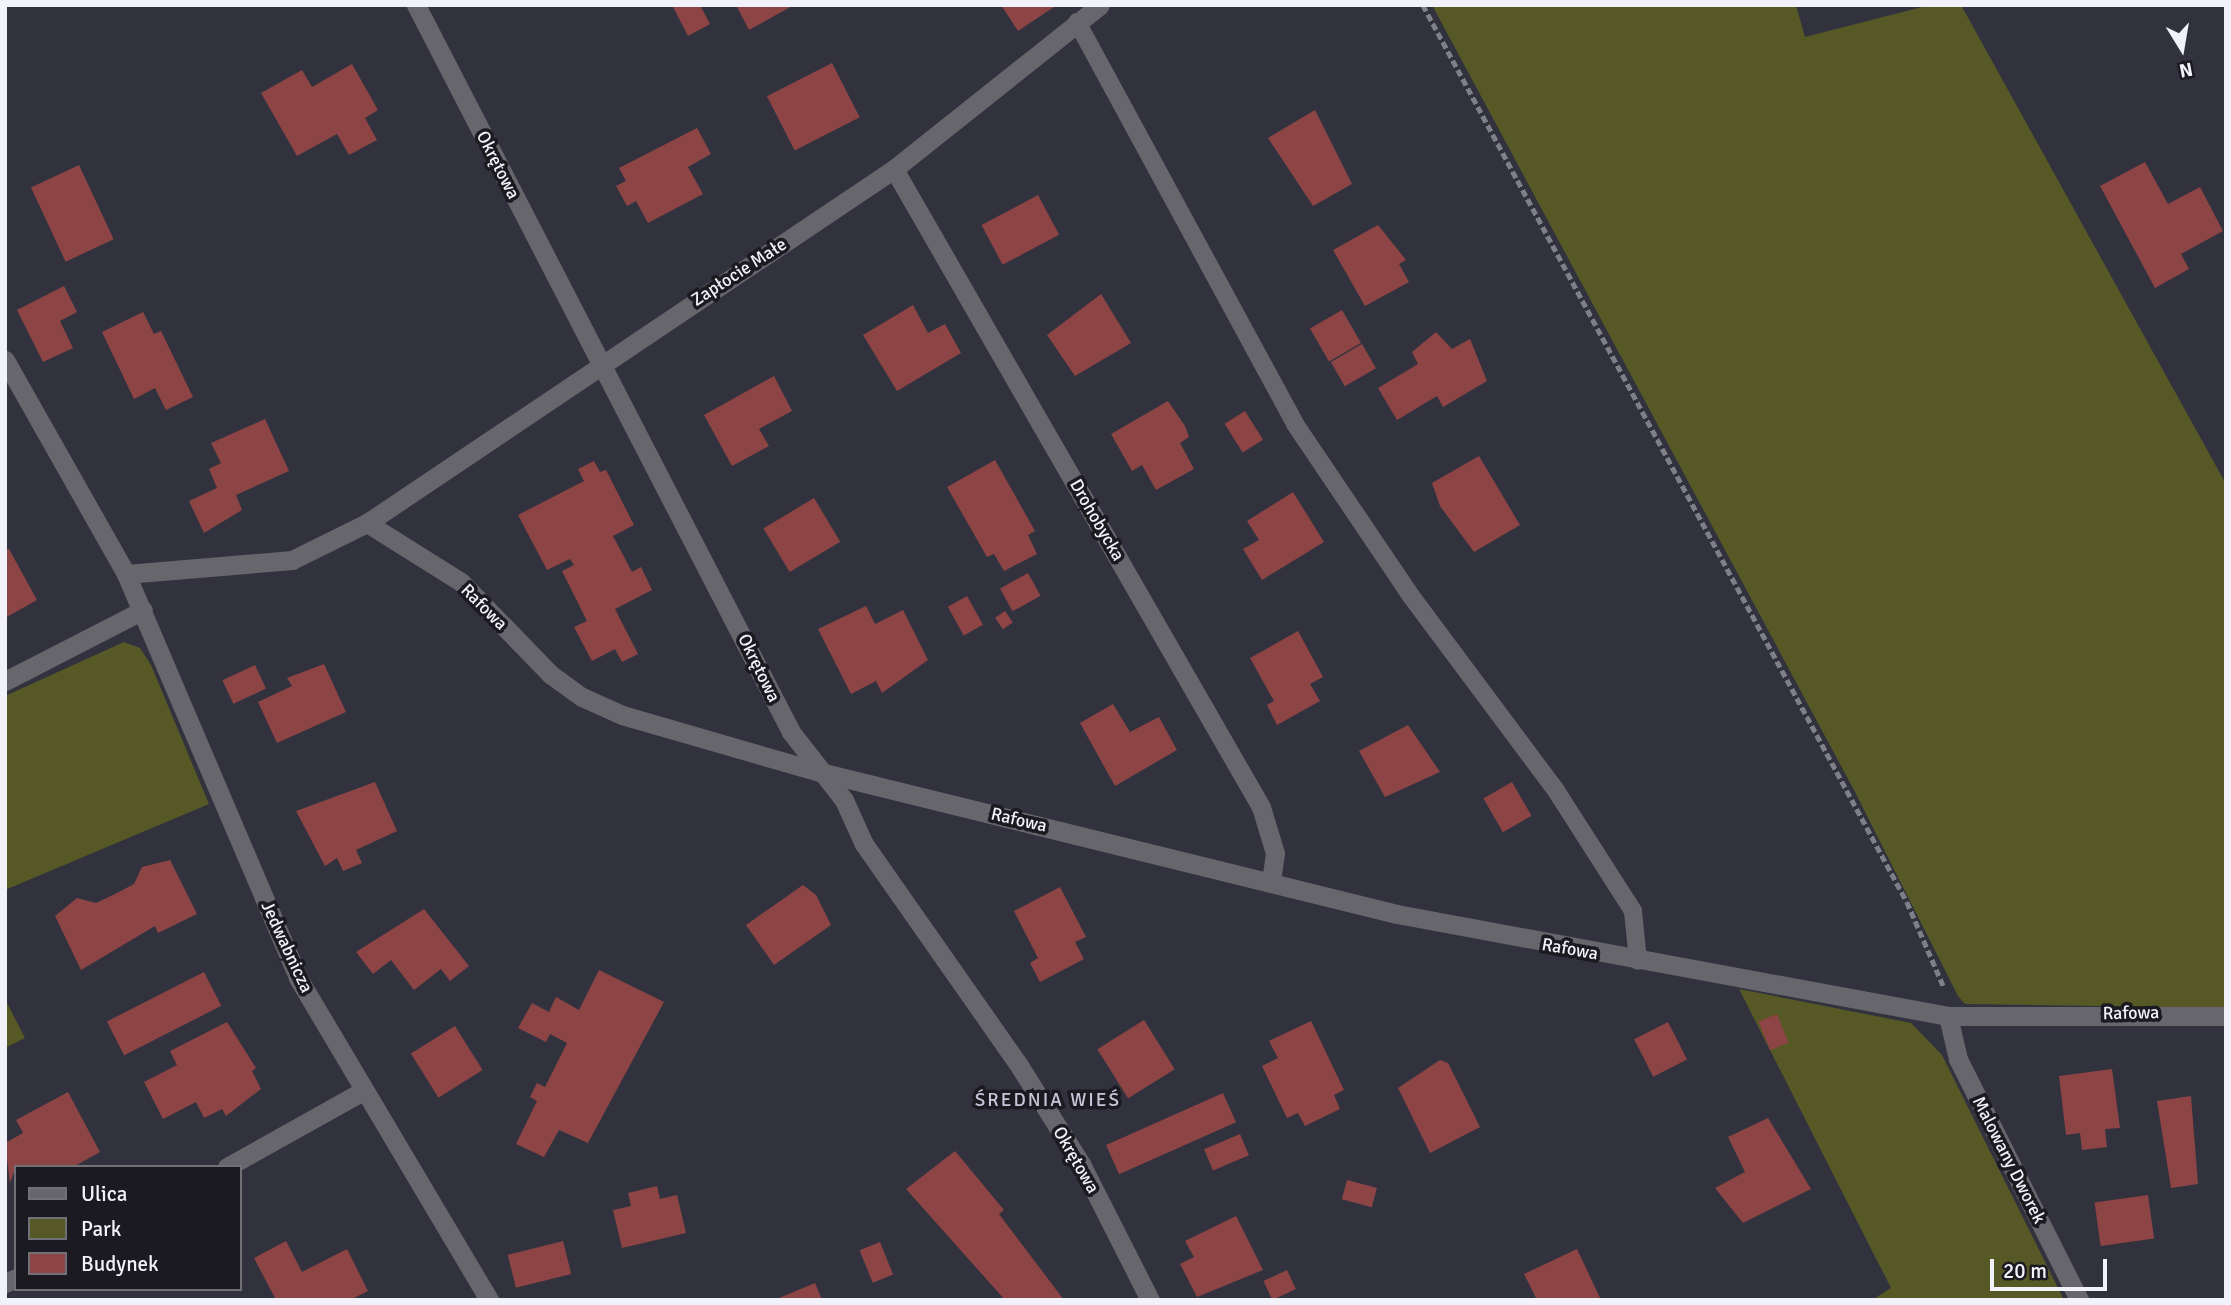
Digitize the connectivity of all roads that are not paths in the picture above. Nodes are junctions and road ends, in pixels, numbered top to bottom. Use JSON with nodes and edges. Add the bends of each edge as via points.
{"nodes":[{"id":1,"x":416,"y":5,"type":"edge"},
{"id":2,"x":1100,"y":5,"type":"edge"},
{"id":3,"x":1077,"y":22,"type":"junction"},
{"id":4,"x":894,"y":169,"type":"junction"},
{"id":5,"x":5,"y":360,"type":"edge"},
{"id":6,"x":598,"y":362,"type":"junction"},
{"id":7,"x":367,"y":523,"type":"junction"},
{"id":8,"x":126,"y":574,"type":"junction"},
{"id":9,"x":143,"y":610,"type":"junction"},
{"id":10,"x":5,"y":681,"type":"edge"},
{"id":11,"x":820,"y":772,"type":"junction"},
{"id":12,"x":1271,"y":880,"type":"junction"},
{"id":13,"x":1638,"y":961,"type":"junction"},
{"id":14,"x":1948,"y":1016,"type":"junction"},
{"id":15,"x":2226,"y":1016,"type":"edge"},
{"id":16,"x":363,"y":1091,"type":"junction"},
{"id":17,"x":231,"y":1165,"type":"edge"},
{"id":18,"x":489,"y":1300,"type":"edge"},
{"id":19,"x":1150,"y":1300,"type":"edge"},
{"id":20,"x":2079,"y":1300,"type":"edge"}],
"edges":[{"from":1,"to":6,"type":"street","name":"Okrętowa"},
{"from":2,"to":3,"type":"street","name":"Zapłocie Małe"},
{"from":3,"to":4,"type":"street","name":"Zapłocie Małe"},
{"from":3,"to":13,"type":"lane","via":[[1301,434],[1555,789],[1633,911]]},
{"from":4,"to":6,"type":"street","name":"Zapłocie Małe"},
{"from":4,"to":12,"type":"street","name":"Drohobycka","via":[[1261,807],[1275,853]]},
{"from":5,"to":8,"type":"street"},
{"from":6,"to":7,"type":"street","name":"Zapłocie Małe"},
{"from":6,"to":11,"type":"street","name":"Okrętowa","via":[[791,732]]},
{"from":7,"to":8,"type":"street","via":[[292,560]]},
{"from":7,"to":11,"type":"street","name":"Rafowa","via":[[461,582],[550,674],[582,697],[622,715]]},
{"from":8,"to":9,"type":"street","name":"Jedwabnicza"},
{"from":9,"to":10,"type":"street"},
{"from":9,"to":16,"type":"street","name":"Jedwabnicza","via":[[298,978]]},
{"from":11,"to":12,"type":"street","name":"Rafowa"},
{"from":11,"to":19,"type":"street","name":"Okrętowa","via":[[1027,1078]]},
{"from":12,"to":13,"type":"street","name":"Rafowa","via":[[1410,917]]},
{"from":13,"to":14,"type":"street","name":"Rafowa"},
{"from":14,"to":15,"type":"street","name":"Rafowa"},
{"from":14,"to":20,"type":"street","name":"Malowany Dworek","via":[[1958,1059]]},
{"from":16,"to":17,"type":"street"},
{"from":16,"to":18,"type":"street","name":"Jedwabnicza"}]}
